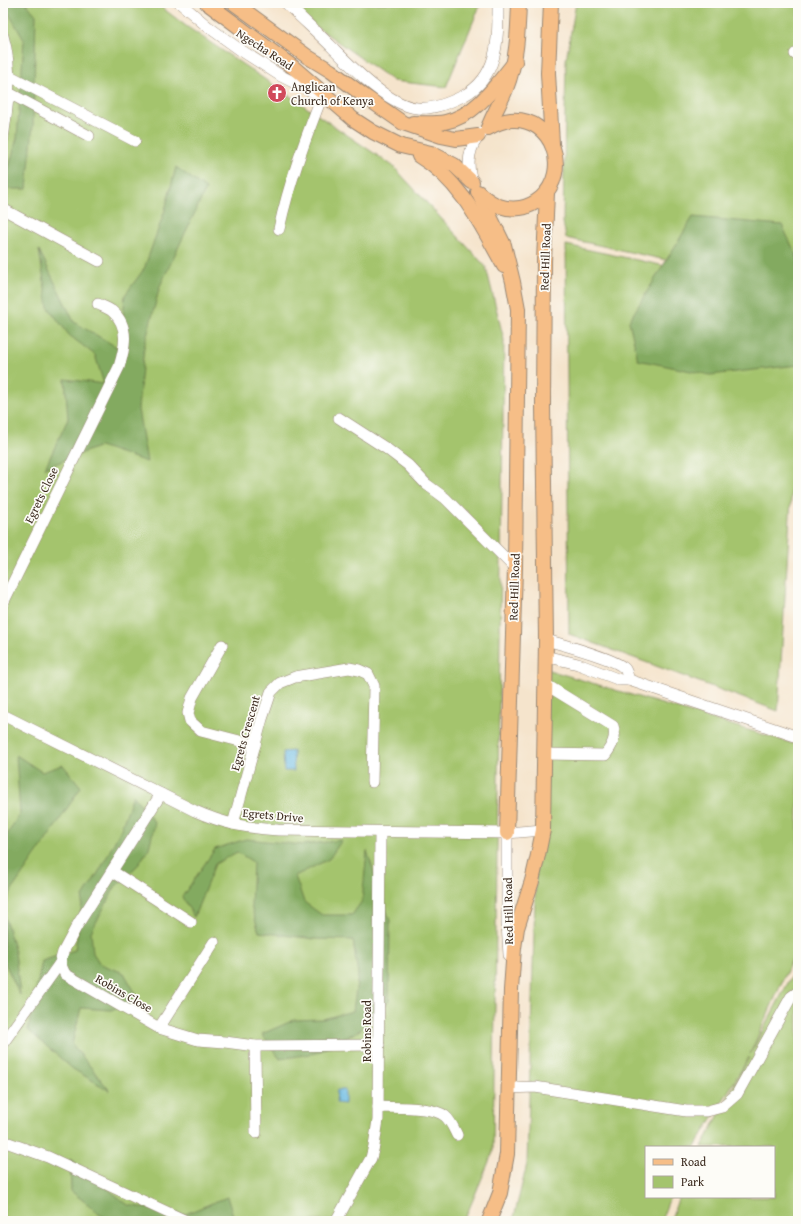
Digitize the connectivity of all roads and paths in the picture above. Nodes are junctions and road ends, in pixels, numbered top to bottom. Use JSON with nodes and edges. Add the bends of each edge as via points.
{"nodes":[{"id":1,"x":180,"y":3,"type":"edge"},
{"id":2,"x":208,"y":3,"type":"edge"},
{"id":3,"x":234,"y":3,"type":"edge"},
{"id":4,"x":286,"y":3,"type":"edge"},
{"id":5,"x":498,"y":3,"type":"edge"},
{"id":6,"x":518,"y":3,"type":"edge"},
{"id":7,"x":551,"y":3,"type":"edge"},
{"id":8,"x":3,"y":36,"type":"edge"},
{"id":9,"x":515,"y":62,"type":"junction"},
{"id":10,"x":8,"y":75,"type":"junction"},
{"id":11,"x":9,"y":93,"type":"junction"},
{"id":12,"x":322,"y":96,"type":"junction"},
{"id":13,"x":342,"y":109,"type":"junction"},
{"id":14,"x":403,"y":122,"type":"junction"},
{"id":15,"x":483,"y":132,"type":"junction"},
{"id":16,"x":89,"y":136,"type":"dead end"},
{"id":17,"x":3,"y":138,"type":"edge"},
{"id":18,"x":135,"y":141,"type":"dead end"},
{"id":19,"x":552,"y":145,"type":"junction"},
{"id":20,"x":401,"y":146,"type":"junction"},
{"id":21,"x":475,"y":187,"type":"junction"},
{"id":22,"x":547,"y":193,"type":"junction"},
{"id":23,"x":3,"y":208,"type":"edge"},
{"id":24,"x":279,"y":229,"type":"dead end"},
{"id":25,"x":99,"y":261,"type":"dead end"},
{"id":26,"x":513,"y":282,"type":"junction"},
{"id":27,"x":98,"y":304,"type":"dead end"},
{"id":28,"x":339,"y":418,"type":"dead end"},
{"id":29,"x":515,"y":568,"type":"junction"},
{"id":30,"x":3,"y":603,"type":"edge"},
{"id":31,"x":546,"y":640,"type":"junction"},
{"id":32,"x":222,"y":645,"type":"dead end"},
{"id":33,"x":545,"y":656,"type":"junction"},
{"id":34,"x":629,"y":680,"type":"junction"},
{"id":35,"x":545,"y":684,"type":"junction"},
{"id":36,"x":3,"y":715,"type":"edge"},
{"id":37,"x":798,"y":737,"type":"edge"},
{"id":38,"x":254,"y":745,"type":"junction"},
{"id":39,"x":544,"y":754,"type":"junction"},
{"id":40,"x":372,"y":782,"type":"dead end"},
{"id":41,"x":161,"y":794,"type":"junction"},
{"id":42,"x":233,"y":824,"type":"junction"},
{"id":43,"x":543,"y":830,"type":"junction"},
{"id":44,"x":380,"y":832,"type":"junction"},
{"id":45,"x":507,"y":833,"type":"junction"},
{"id":46,"x":112,"y":871,"type":"junction"},
{"id":47,"x":191,"y":922,"type":"dead end"},
{"id":48,"x":214,"y":942,"type":"dead end"},
{"id":49,"x":60,"y":963,"type":"junction"},
{"id":50,"x":511,"y":990,"type":"junction"},
{"id":51,"x":798,"y":992,"type":"edge"},
{"id":52,"x":159,"y":1028,"type":"junction"},
{"id":53,"x":3,"y":1043,"type":"edge"},
{"id":54,"x":379,"y":1045,"type":"junction"},
{"id":55,"x":255,"y":1046,"type":"junction"},
{"id":56,"x":508,"y":1088,"type":"junction"},
{"id":57,"x":378,"y":1108,"type":"junction"},
{"id":58,"x":256,"y":1133,"type":"dead end"},
{"id":59,"x":457,"y":1135,"type":"dead end"},
{"id":60,"x":3,"y":1141,"type":"edge"},
{"id":61,"x":186,"y":1221,"type":"edge"},
{"id":62,"x":336,"y":1221,"type":"edge"},
{"id":63,"x":489,"y":1221,"type":"edge"}],
"edges":[{"from":1,"to":12,"type":"street","name":"Ngecha Road","via":[[239,49],[281,76]]},
{"from":2,"to":13,"type":"main road","via":[[293,67]]},
{"from":3,"to":14,"type":"main road"},
{"from":4,"to":5,"type":"street","via":[[371,83],[401,104],[418,108],[455,100],[482,82],[493,62],[498,29]]},
{"from":6,"to":9,"type":"main road"},
{"from":7,"to":19,"type":"main road","via":[[548,73]]},
{"from":8,"to":10,"type":"street"},
{"from":9,"to":14,"type":"main road","via":[[482,101],[464,114],[445,122]]},
{"from":9,"to":15,"type":"main road","via":[[506,89]]},
{"from":10,"to":11,"type":"street"},
{"from":10,"to":18,"type":"street"},
{"from":11,"to":16,"type":"street"},
{"from":11,"to":17,"type":"street"},
{"from":12,"to":13,"type":"street","name":"Ngecha Road"},
{"from":12,"to":24,"type":"street","via":[[298,161]]},
{"from":13,"to":20,"type":"main road","via":[[373,132]]},
{"from":14,"to":15,"type":"main road","via":[[456,139]]},
{"from":15,"to":19,"type":"main road","via":[[499,122],[524,121],[536,126]]},
{"from":15,"to":21,"type":"street","via":[[472,147],[469,158],[469,170]]},
{"from":19,"to":22,"type":"main road","via":[[557,170]]},
{"from":20,"to":21,"type":"main road","via":[[431,153],[454,165]]},
{"from":20,"to":26,"type":"main road","via":[[431,163],[451,181],[477,218]]},
{"from":21,"to":22,"type":"main road","via":[[488,201],[498,207],[511,209],[525,208]]},
{"from":21,"to":26,"type":"main road","name":"Red Hill Road","via":[[504,245]]},
{"from":22,"to":31,"type":"main road","name":"Red Hill Road","via":[[543,405]]},
{"from":23,"to":25,"type":"street"},
{"from":26,"to":29,"type":"main road","name":"Red Hill Road","via":[[518,309]]},
{"from":27,"to":30,"type":"street","name":"Egrets Close","via":[[112,311],[122,322],[125,335],[124,351],[119,367]]},
{"from":28,"to":29,"type":"street","via":[[388,449],[408,466],[445,498]]},
{"from":29,"to":45,"type":"main road","name":"Red Hill Road"},
{"from":31,"to":33,"type":"main road","name":"Red Hill Road"},
{"from":31,"to":34,"type":"street","via":[[619,664],[625,669]]},
{"from":32,"to":38,"type":"street","via":[[192,698],[188,713],[190,721],[201,731]]},
{"from":33,"to":34,"type":"street","via":[[578,664],[620,680]]},
{"from":33,"to":35,"type":"main road","name":"Red Hill Road"},
{"from":34,"to":37,"type":"street"},
{"from":35,"to":39,"type":"main road","name":"Red Hill Road"},
{"from":35,"to":39,"type":"street","via":[[613,726],[615,733],[611,748],[605,755]]},
{"from":36,"to":41,"type":"street","name":"Egrets Drive"},
{"from":38,"to":40,"type":"street","name":"Egrets Crescent","via":[[271,692],[280,682],[349,668],[359,670],[368,674],[374,686]]},
{"from":38,"to":42,"type":"street","name":"Egrets Crescent"},
{"from":39,"to":43,"type":"main road","name":"Red Hill Road"},
{"from":41,"to":42,"type":"street","name":"Egrets Drive","via":[[217,820]]},
{"from":41,"to":46,"type":"street"},
{"from":42,"to":44,"type":"street","name":"Egrets Drive","via":[[278,830]]},
{"from":43,"to":45,"type":"street","name":"Egrets Drive"},
{"from":43,"to":50,"type":"main road","name":"Red Hill Road","via":[[532,881],[517,928]]},
{"from":44,"to":45,"type":"street","name":"Egrets Drive"},
{"from":44,"to":54,"type":"street","name":"Robins Road"},
{"from":45,"to":50,"type":"street","name":"Red Hill Road","via":[[507,924]]},
{"from":46,"to":47,"type":"street"},
{"from":46,"to":49,"type":"street","via":[[78,924]]},
{"from":48,"to":52,"type":"street"},
{"from":49,"to":52,"type":"street","name":"Robins Close","via":[[65,974]]},
{"from":49,"to":53,"type":"street"},
{"from":50,"to":56,"type":"main road","name":"Red Hill Road"},
{"from":51,"to":56,"type":"street","via":[[791,997],[737,1094],[722,1107],[707,1111],[686,1111],[535,1087]]},
{"from":52,"to":55,"type":"street","name":"Robins Close","via":[[198,1040]]},
{"from":54,"to":55,"type":"street","name":"Robins Close"},
{"from":54,"to":57,"type":"street","name":"Robins Road"},
{"from":55,"to":58,"type":"street"},
{"from":56,"to":63,"type":"main road","name":"Red Hill Road","via":[[507,1154],[500,1193]]},
{"from":57,"to":59,"type":"street","via":[[439,1112],[446,1117]]},
{"from":57,"to":62,"type":"street","name":"Robins Road","via":[[371,1158]]},
{"from":60,"to":61,"type":"street","via":[[48,1158]]}]}
